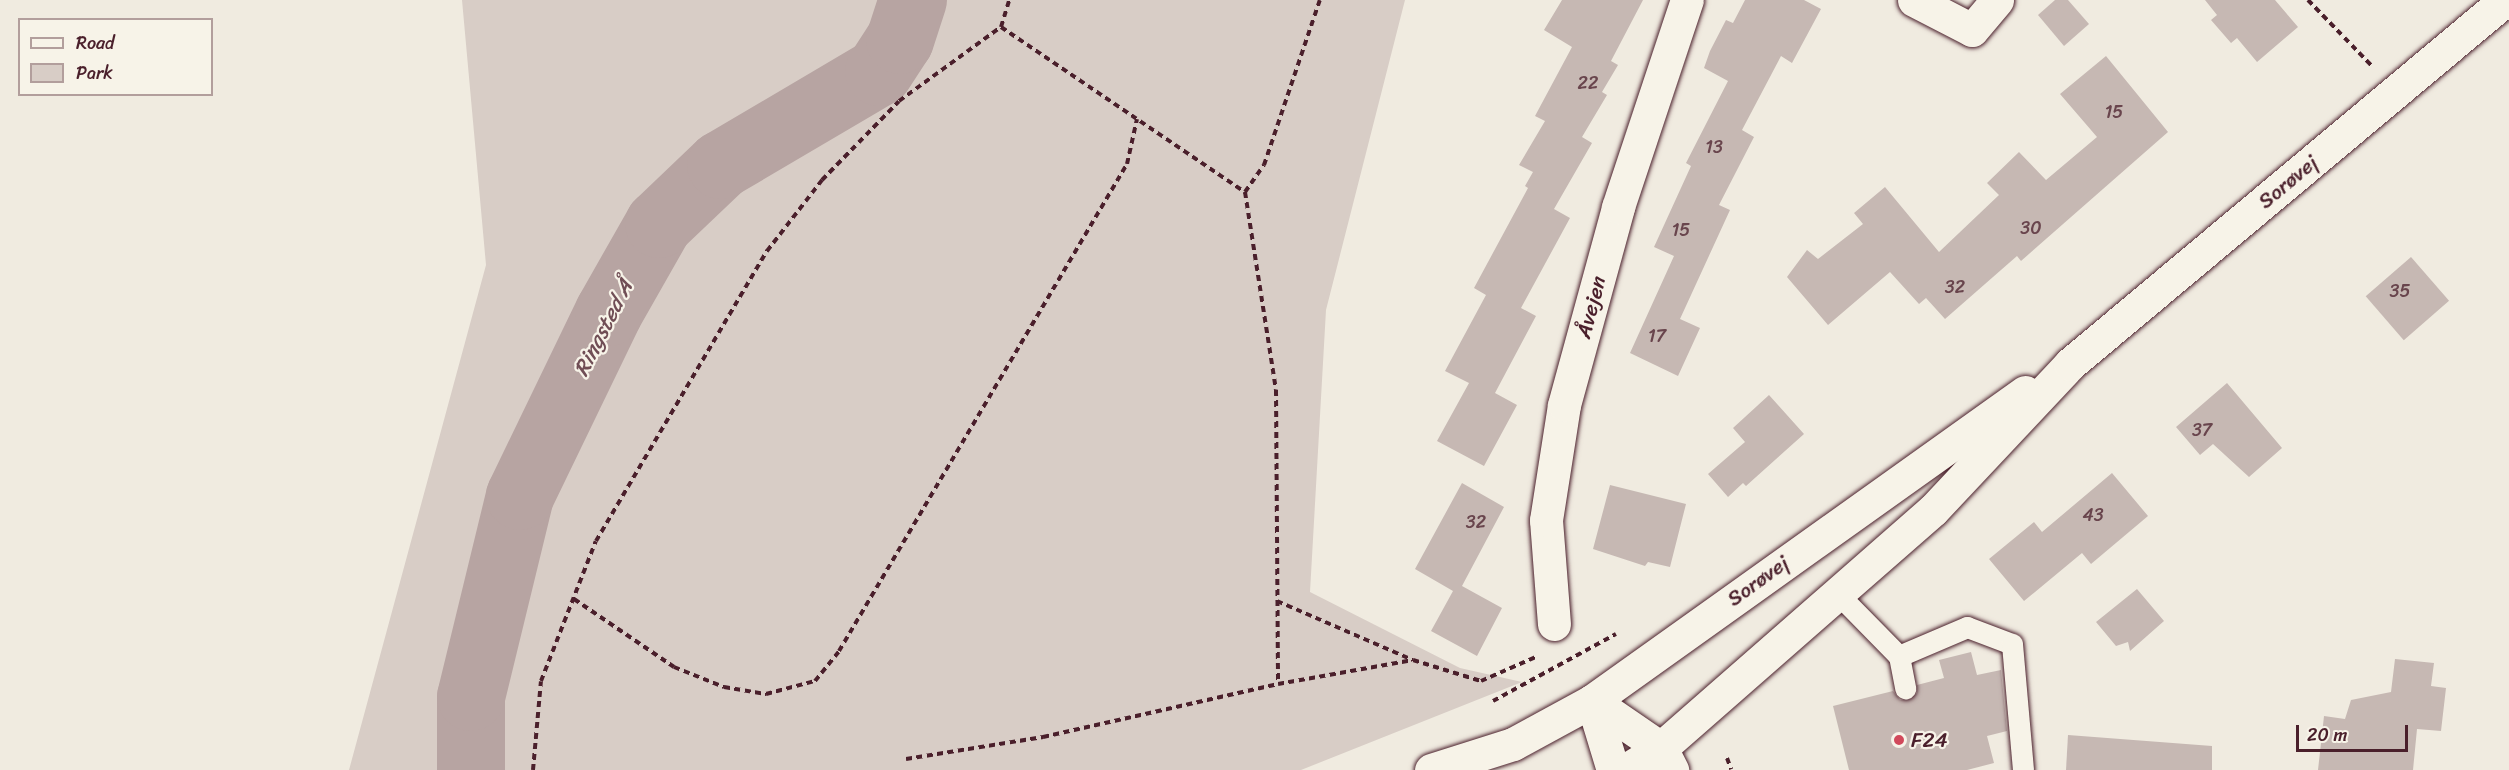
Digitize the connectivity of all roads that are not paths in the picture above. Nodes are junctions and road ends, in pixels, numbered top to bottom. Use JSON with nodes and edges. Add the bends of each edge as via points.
{"nodes":[{"id":1,"x":1687,"y":0,"type":"edge"},
{"id":2,"x":1914,"y":0,"type":"edge"},
{"id":3,"x":1997,"y":0,"type":"edge"},
{"id":4,"x":2505,"y":0,"type":"edge"},
{"id":5,"x":2070,"y":364,"type":"junction"},
{"id":6,"x":1838,"y":593,"type":"junction"},
{"id":7,"x":1554,"y":624,"type":"dead end"},
{"id":8,"x":1899,"y":656,"type":"junction"},
{"id":9,"x":1905,"y":688,"type":"dead end"},
{"id":10,"x":1592,"y":701,"type":"junction"},
{"id":11,"x":1667,"y":759,"type":"edge"},
{"id":12,"x":1431,"y":770,"type":"edge"},
{"id":13,"x":1613,"y":770,"type":"edge"},
{"id":14,"x":1626,"y":770,"type":"edge"},
{"id":15,"x":2023,"y":770,"type":"edge"}],
"edges":[{"from":1,"to":7,"type":"street","name":"Åvejen","via":[[1618,207],[1564,405],[1546,520]]},
{"from":2,"to":3,"type":"street","via":[[1972,30]]},
{"from":4,"to":5,"type":"street","name":"Sorøvej"},
{"from":5,"to":6,"type":"street","name":"Sorøvej","via":[[1933,510]]},
{"from":5,"to":10,"type":"street","name":"Sorøvej","via":[[1977,423]]},
{"from":6,"to":8,"type":"lane"},
{"from":6,"to":11,"type":"street","name":"Sorøvej"},
{"from":8,"to":9,"type":"lane"},
{"from":8,"to":15,"type":"lane","via":[[1967,627],[2012,644]]},
{"from":10,"to":11,"type":"street"},
{"from":10,"to":12,"type":"street","name":"Sorøvej","via":[[1512,744]]},
{"from":10,"to":13,"type":"street"},
{"from":11,"to":14,"type":"street","name":"Sorøvej"}]}
